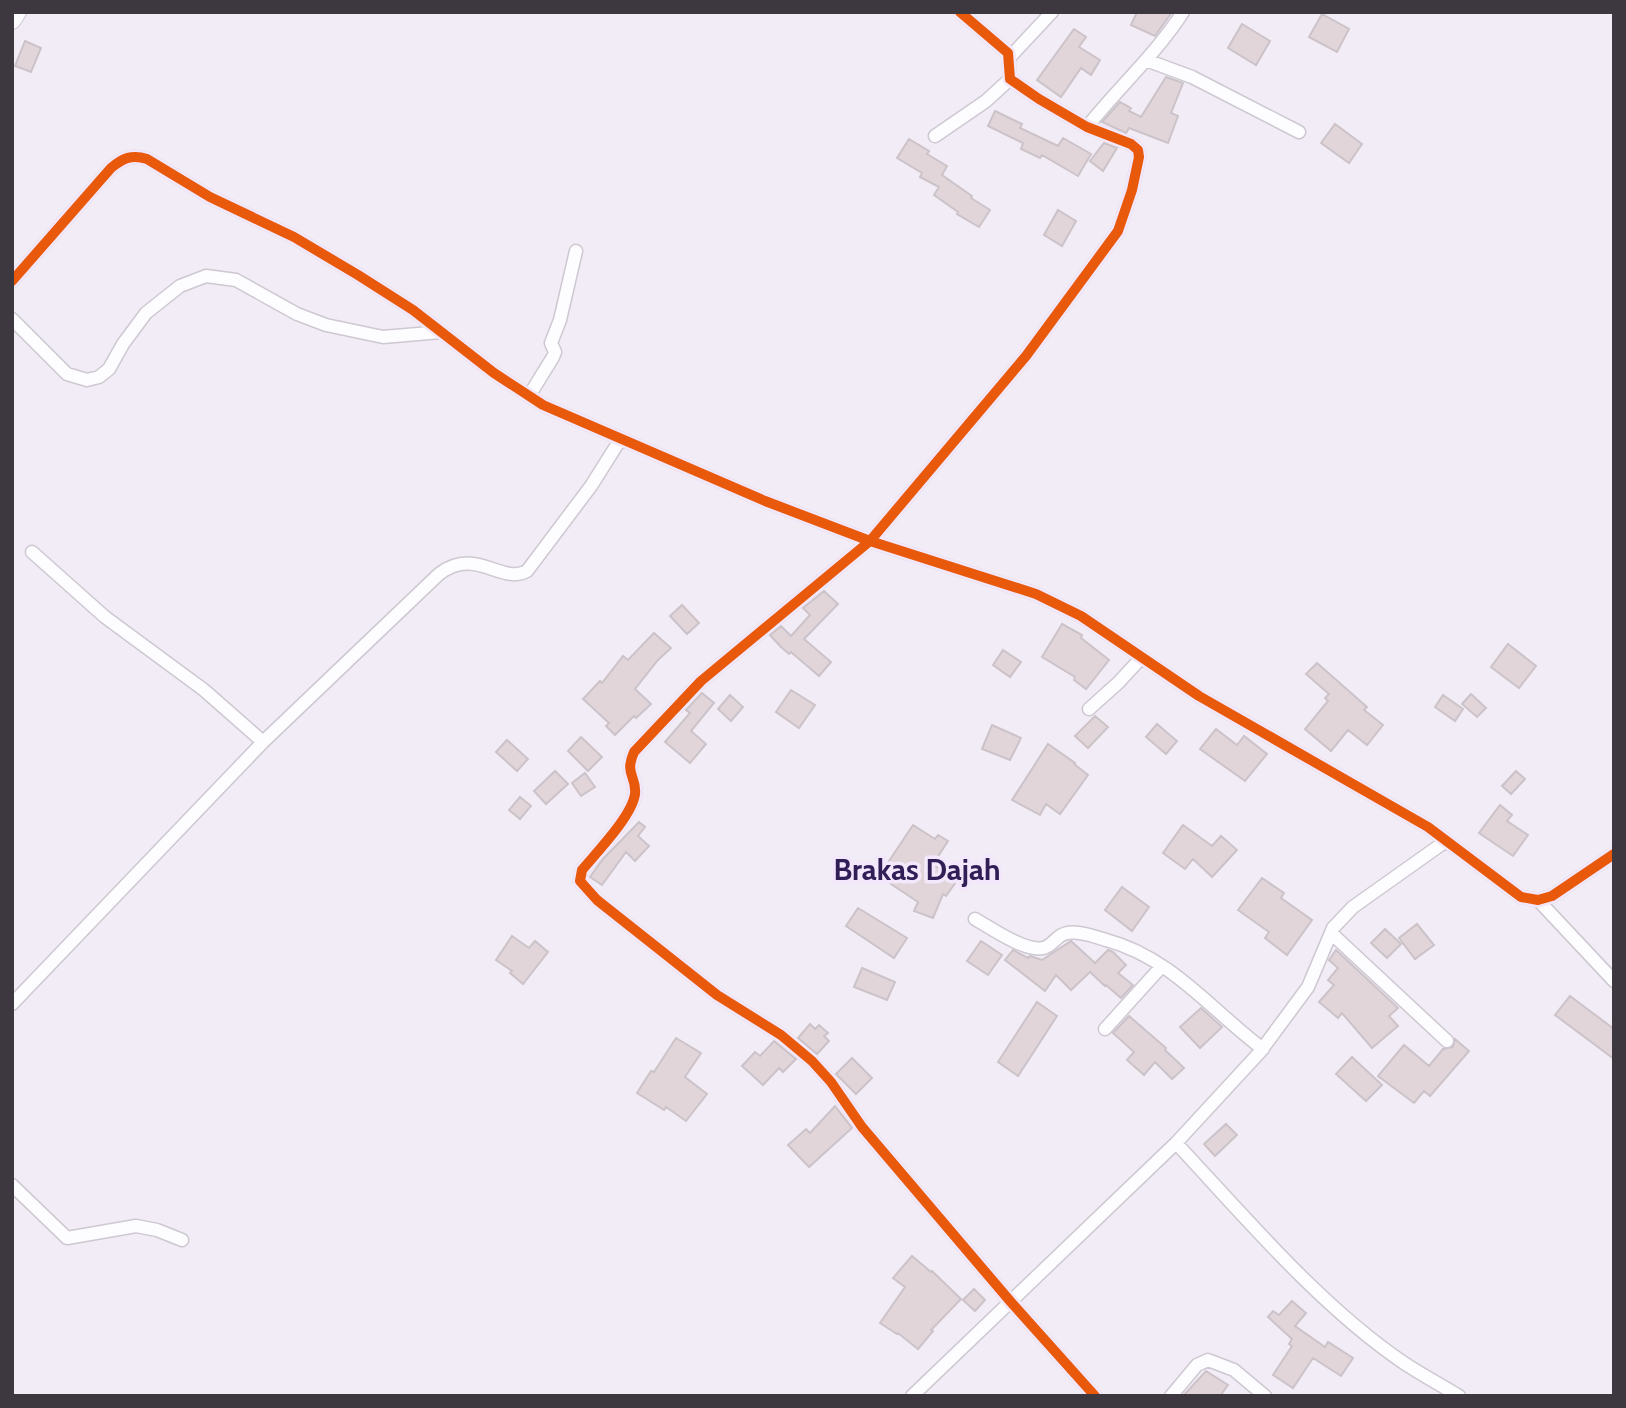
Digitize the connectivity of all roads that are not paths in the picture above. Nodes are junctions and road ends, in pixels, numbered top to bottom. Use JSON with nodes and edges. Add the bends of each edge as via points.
{"nodes":[{"id":1,"x":17,"y":12,"type":"edge"},
{"id":2,"x":960,"y":12,"type":"edge"},
{"id":3,"x":1052,"y":12,"type":"edge"},
{"id":4,"x":1183,"y":12,"type":"edge"},
{"id":5,"x":12,"y":20,"type":"edge"},
{"id":6,"x":1010,"y":57,"type":"junction"},
{"id":7,"x":1146,"y":60,"type":"junction"},
{"id":8,"x":1010,"y":79,"type":"junction"},
{"id":9,"x":1087,"y":127,"type":"junction"},
{"id":10,"x":1299,"y":132,"type":"dead end"},
{"id":11,"x":935,"y":136,"type":"dead end"},
{"id":12,"x":576,"y":251,"type":"dead end"},
{"id":13,"x":12,"y":281,"type":"edge"},
{"id":14,"x":12,"y":319,"type":"edge"},
{"id":15,"x":441,"y":332,"type":"junction"},
{"id":16,"x":529,"y":396,"type":"junction"},
{"id":17,"x":621,"y":440,"type":"junction"},
{"id":18,"x":870,"y":541,"type":"junction"},
{"id":19,"x":33,"y":551,"type":"dead end"},
{"id":20,"x":1142,"y":657,"type":"junction"},
{"id":21,"x":1089,"y":709,"type":"dead end"},
{"id":22,"x":263,"y":742,"type":"junction"},
{"id":23,"x":1446,"y":841,"type":"junction"},
{"id":24,"x":1614,"y":854,"type":"edge"},
{"id":25,"x":1538,"y":900,"type":"junction"},
{"id":26,"x":975,"y":919,"type":"dead end"},
{"id":27,"x":1331,"y":933,"type":"junction"},
{"id":28,"x":1162,"y":966,"type":"junction"},
{"id":29,"x":1614,"y":981,"type":"edge"},
{"id":30,"x":12,"y":1004,"type":"edge"},
{"id":31,"x":1105,"y":1029,"type":"dead end"},
{"id":32,"x":1447,"y":1041,"type":"dead end"},
{"id":33,"x":1263,"y":1049,"type":"junction"},
{"id":34,"x":1176,"y":1143,"type":"junction"},
{"id":35,"x":12,"y":1185,"type":"edge"},
{"id":36,"x":182,"y":1240,"type":"dead end"},
{"id":37,"x":1010,"y":1301,"type":"junction"},
{"id":38,"x":912,"y":1396,"type":"edge"},
{"id":39,"x":1095,"y":1396,"type":"edge"},
{"id":40,"x":1171,"y":1396,"type":"edge"},
{"id":41,"x":1265,"y":1396,"type":"edge"},
{"id":42,"x":1459,"y":1396,"type":"edge"}],
"edges":[{"from":1,"to":5,"type":"street"},
{"from":2,"to":6,"type":"street"},
{"from":3,"to":6,"type":"street"},
{"from":4,"to":7,"type":"street"},
{"from":6,"to":8,"type":"street"},
{"from":7,"to":9,"type":"street"},
{"from":7,"to":10,"type":"street","via":[[1192,77]]},
{"from":8,"to":9,"type":"street"},
{"from":8,"to":11,"type":"street"},
{"from":9,"to":18,"type":"street","via":[[1138,150],[1132,190],[1118,231],[1026,356]]},
{"from":12,"to":16,"type":"street","via":[[561,320],[551,343],[555,352]]},
{"from":13,"to":15,"type":"street","via":[[111,168],[138,156],[294,237]]},
{"from":14,"to":15,"type":"street","via":[[66,374],[88,380],[109,369],[146,313],[180,286],[206,275],[236,280],[326,325],[383,337]]},
{"from":15,"to":16,"type":"street"},
{"from":16,"to":17,"type":"street"},
{"from":17,"to":18,"type":"street"},
{"from":17,"to":22,"type":"street","via":[[527,571],[516,575],[472,563],[446,568]]},
{"from":18,"to":20,"type":"street","via":[[1036,594],[1081,616]]},
{"from":18,"to":37,"type":"street","via":[[701,681],[634,752],[629,767],[635,790],[631,806],[582,870],[580,881],[597,900],[717,995],[812,1061]]},
{"from":19,"to":22,"type":"street","via":[[105,617],[204,690]]},
{"from":20,"to":21,"type":"street"},
{"from":20,"to":23,"type":"street","via":[[1199,696]]},
{"from":22,"to":30,"type":"street"},
{"from":23,"to":25,"type":"street","via":[[1521,897]]},
{"from":23,"to":27,"type":"street","via":[[1353,907]]},
{"from":24,"to":25,"type":"street","via":[[1552,896]]},
{"from":25,"to":29,"type":"street"},
{"from":26,"to":28,"type":"street","via":[[1038,949],[1074,932],[1110,941]]},
{"from":27,"to":32,"type":"street"},
{"from":27,"to":33,"type":"street","via":[[1308,986]]},
{"from":28,"to":31,"type":"street"},
{"from":28,"to":33,"type":"street"},
{"from":33,"to":34,"type":"street"},
{"from":34,"to":37,"type":"street"},
{"from":34,"to":42,"type":"street","via":[[1343,1315],[1403,1362]]},
{"from":35,"to":36,"type":"street","via":[[67,1238],[136,1226]]},
{"from":37,"to":38,"type":"street"},
{"from":37,"to":39,"type":"street"},
{"from":40,"to":41,"type":"street","via":[[1197,1365],[1208,1360],[1234,1370]]}]}
